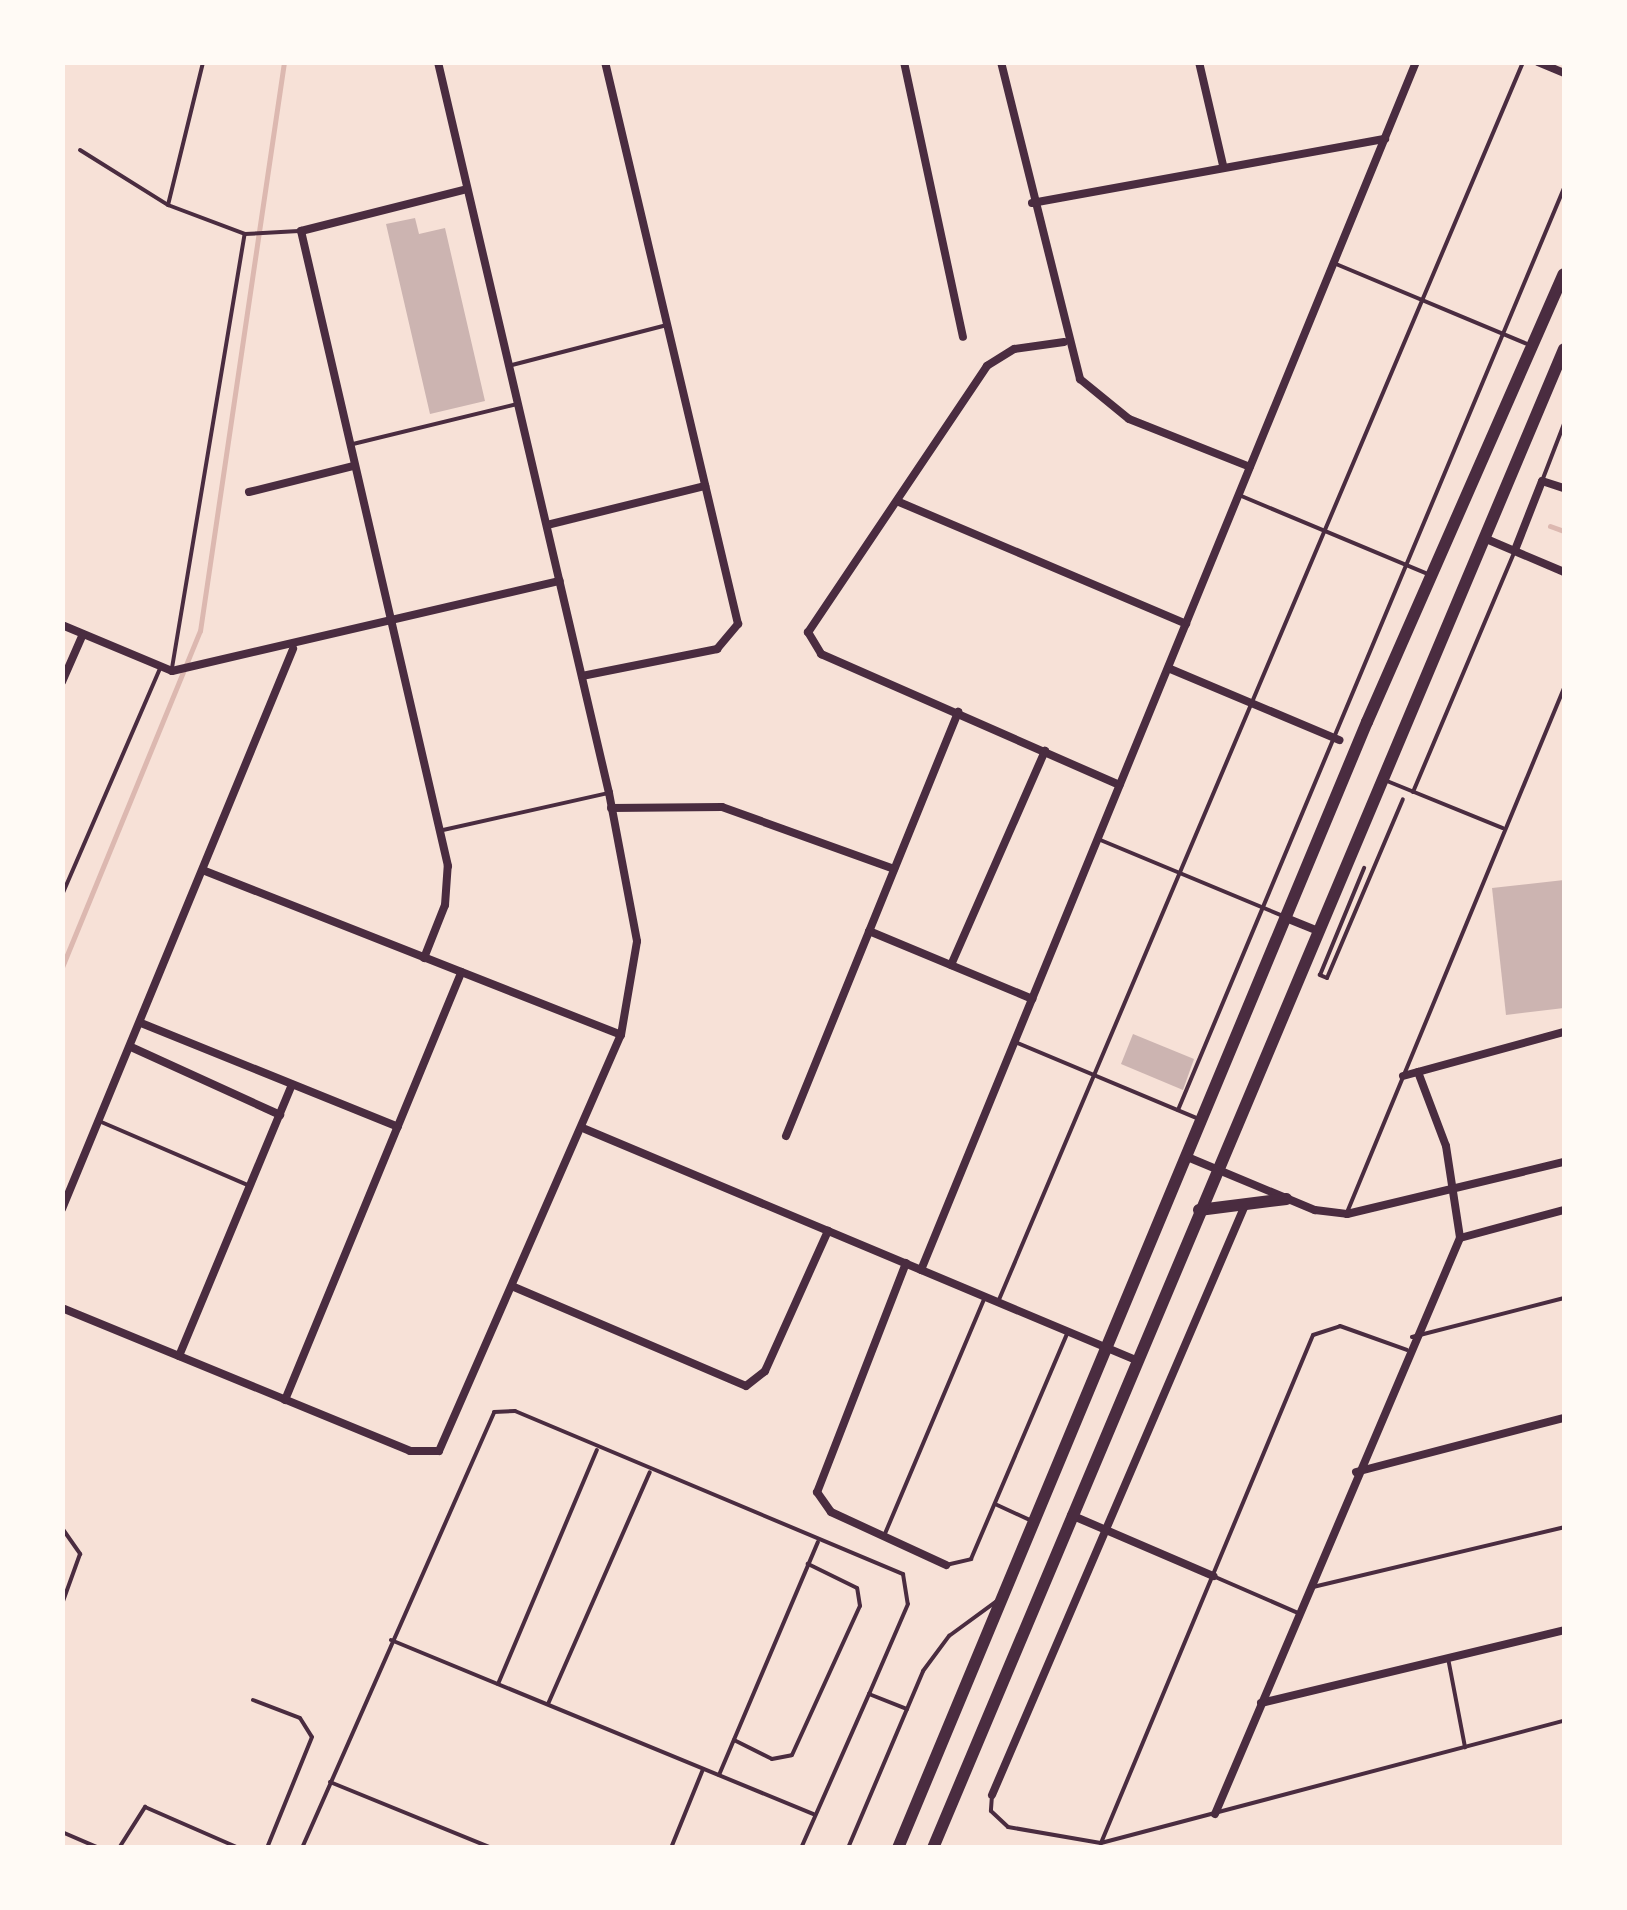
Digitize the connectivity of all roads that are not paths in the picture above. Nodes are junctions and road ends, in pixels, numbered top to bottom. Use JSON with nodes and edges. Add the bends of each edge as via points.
{"nodes":[{"id":1,"x":203,"y":62,"type":"edge"},
{"id":2,"x":438,"y":62,"type":"edge"},
{"id":3,"x":605,"y":62,"type":"edge"},
{"id":4,"x":904,"y":62,"type":"edge"},
{"id":5,"x":1000,"y":62,"type":"edge"},
{"id":6,"x":1199,"y":62,"type":"edge"},
{"id":7,"x":1416,"y":62,"type":"edge"},
{"id":8,"x":1523,"y":62,"type":"edge"},
{"id":9,"x":1538,"y":62,"type":"edge"},
{"id":10,"x":1564,"y":74,"type":"edge"},
{"id":11,"x":1385,"y":139,"type":"junction"},
{"id":12,"x":80,"y":150,"type":"dead end"},
{"id":13,"x":1223,"y":165,"type":"junction"},
{"id":14,"x":467,"y":188,"type":"junction"},
{"id":15,"x":1564,"y":188,"type":"edge"},
{"id":16,"x":1032,"y":204,"type":"junction"},
{"id":17,"x":168,"y":205,"type":"junction"},
{"id":18,"x":302,"y":231,"type":"junction"},
{"id":19,"x":245,"y":234,"type":"junction"},
{"id":20,"x":1336,"y":264,"type":"junction"},
{"id":21,"x":1564,"y":274,"type":"edge"},
{"id":22,"x":1422,"y":300,"type":"junction"},
{"id":23,"x":667,"y":325,"type":"junction"},
{"id":24,"x":1505,"y":334,"type":"junction"},
{"id":25,"x":963,"y":337,"type":"dead end"},
{"id":26,"x":1064,"y":342,"type":"junction"},
{"id":27,"x":1532,"y":345,"type":"junction"},
{"id":28,"x":1564,"y":349,"type":"edge"},
{"id":29,"x":507,"y":366,"type":"junction"},
{"id":30,"x":517,"y":404,"type":"junction"},
{"id":31,"x":1564,"y":424,"type":"edge"},
{"id":32,"x":349,"y":445,"type":"junction"},
{"id":33,"x":353,"y":466,"type":"junction"},
{"id":34,"x":1250,"y":467,"type":"junction"},
{"id":35,"x":1542,"y":480,"type":"junction"},
{"id":36,"x":706,"y":486,"type":"junction"},
{"id":37,"x":1564,"y":488,"type":"edge"},
{"id":38,"x":249,"y":492,"type":"dead end"},
{"id":39,"x":1239,"y":495,"type":"junction"},
{"id":40,"x":900,"y":502,"type":"junction"},
{"id":41,"x":547,"y":525,"type":"junction"},
{"id":42,"x":1325,"y":531,"type":"junction"},
{"id":43,"x":1484,"y":538,"type":"junction"},
{"id":44,"x":1515,"y":550,"type":"junction"},
{"id":45,"x":1411,"y":567,"type":"junction"},
{"id":46,"x":1564,"y":572,"type":"edge"},
{"id":47,"x":1431,"y":575,"type":"junction"},
{"id":48,"x":560,"y":581,"type":"junction"},
{"id":49,"x":1186,"y":624,"type":"junction"},
{"id":50,"x":62,"y":625,"type":"edge"},
{"id":51,"x":391,"y":626,"type":"junction"},
{"id":52,"x":83,"y":634,"type":"junction"},
{"id":53,"x":293,"y":650,"type":"junction"},
{"id":54,"x":160,"y":668,"type":"junction"},
{"id":55,"x":1168,"y":668,"type":"junction"},
{"id":56,"x":172,"y":671,"type":"junction"},
{"id":57,"x":582,"y":676,"type":"junction"},
{"id":58,"x":62,"y":682,"type":"edge"},
{"id":59,"x":1564,"y":688,"type":"edge"},
{"id":60,"x":1252,"y":703,"type":"junction"},
{"id":61,"x":958,"y":712,"type":"junction"},
{"id":62,"x":1339,"y":740,"type":"junction"},
{"id":63,"x":1045,"y":751,"type":"junction"},
{"id":64,"x":1381,"y":779,"type":"junction"},
{"id":65,"x":1120,"y":785,"type":"junction"},
{"id":66,"x":1410,"y":790,"type":"junction"},
{"id":67,"x":609,"y":793,"type":"junction"},
{"id":68,"x":611,"y":808,"type":"junction"},
{"id":69,"x":1503,"y":828,"type":"junction"},
{"id":70,"x":441,"y":831,"type":"junction"},
{"id":71,"x":1098,"y":839,"type":"junction"},
{"id":72,"x":894,"y":869,"type":"junction"},
{"id":73,"x":204,"y":872,"type":"junction"},
{"id":74,"x":1180,"y":873,"type":"junction"},
{"id":75,"x":62,"y":894,"type":"edge"},
{"id":76,"x":1264,"y":908,"type":"junction"},
{"id":77,"x":1286,"y":918,"type":"junction"},
{"id":78,"x":1316,"y":930,"type":"junction"},
{"id":79,"x":869,"y":931,"type":"junction"},
{"id":80,"x":424,"y":958,"type":"junction"},
{"id":81,"x":950,"y":965,"type":"junction"},
{"id":82,"x":461,"y":972,"type":"junction"},
{"id":83,"x":1032,"y":999,"type":"junction"},
{"id":84,"x":141,"y":1023,"type":"junction"},
{"id":85,"x":1564,"y":1032,"type":"edge"},
{"id":86,"x":621,"y":1035,"type":"junction"},
{"id":87,"x":1015,"y":1042,"type":"junction"},
{"id":88,"x":131,"y":1047,"type":"junction"},
{"id":89,"x":1418,"y":1072,"type":"junction"},
{"id":90,"x":1094,"y":1075,"type":"junction"},
{"id":91,"x":1403,"y":1076,"type":"junction"},
{"id":92,"x":292,"y":1085,"type":"junction"},
{"id":93,"x":1178,"y":1110,"type":"junction"},
{"id":94,"x":280,"y":1115,"type":"junction"},
{"id":95,"x":1200,"y":1120,"type":"junction"},
{"id":96,"x":99,"y":1121,"type":"junction"},
{"id":97,"x":398,"y":1127,"type":"junction"},
{"id":98,"x":585,"y":1129,"type":"junction"},
{"id":99,"x":786,"y":1136,"type":"dead end"},
{"id":100,"x":1185,"y":1156,"type":"junction"},
{"id":101,"x":1564,"y":1162,"type":"edge"},
{"id":102,"x":1216,"y":1169,"type":"junction"},
{"id":103,"x":250,"y":1186,"type":"junction"},
{"id":104,"x":1456,"y":1193,"type":"junction"},
{"id":105,"x":1286,"y":1199,"type":"junction"},
{"id":106,"x":1246,"y":1204,"type":"junction"},
{"id":107,"x":62,"y":1209,"type":"edge"},
{"id":108,"x":1199,"y":1210,"type":"junction"},
{"id":109,"x":1564,"y":1210,"type":"edge"},
{"id":110,"x":1347,"y":1214,"type":"junction"},
{"id":111,"x":828,"y":1231,"type":"junction"},
{"id":112,"x":1460,"y":1238,"type":"junction"},
{"id":113,"x":906,"y":1263,"type":"junction"},
{"id":114,"x":921,"y":1270,"type":"junction"},
{"id":115,"x":514,"y":1288,"type":"junction"},
{"id":116,"x":985,"y":1296,"type":"junction"},
{"id":117,"x":1564,"y":1298,"type":"edge"},
{"id":118,"x":998,"y":1302,"type":"junction"},
{"id":119,"x":62,"y":1308,"type":"edge"},
{"id":120,"x":1068,"y":1331,"type":"junction"},
{"id":121,"x":1412,"y":1337,"type":"junction"},
{"id":122,"x":1104,"y":1346,"type":"junction"},
{"id":123,"x":1407,"y":1350,"type":"junction"},
{"id":124,"x":178,"y":1356,"type":"junction"},
{"id":125,"x":1136,"y":1360,"type":"junction"},
{"id":126,"x":285,"y":1400,"type":"junction"},
{"id":127,"x":1564,"y":1418,"type":"edge"},
{"id":128,"x":597,"y":1450,"type":"junction"},
{"id":129,"x":650,"y":1472,"type":"junction"},
{"id":130,"x":1356,"y":1472,"type":"junction"},
{"id":131,"x":995,"y":1504,"type":"junction"},
{"id":132,"x":1071,"y":1514,"type":"junction"},
{"id":133,"x":1032,"y":1521,"type":"junction"},
{"id":134,"x":1564,"y":1527,"type":"edge"},
{"id":135,"x":62,"y":1528,"type":"edge"},
{"id":136,"x":1106,"y":1530,"type":"junction"},
{"id":137,"x":884,"y":1536,"type":"junction"},
{"id":138,"x":818,"y":1542,"type":"junction"},
{"id":139,"x":808,"y":1564,"type":"junction"},
{"id":140,"x":946,"y":1565,"type":"joint"},
{"id":141,"x":1212,"y":1576,"type":"junction"},
{"id":142,"x":1308,"y":1588,"type":"junction"},
{"id":143,"x":1000,"y":1599,"type":"junction"},
{"id":144,"x":62,"y":1604,"type":"edge"},
{"id":145,"x":1298,"y":1613,"type":"junction"},
{"id":146,"x":1564,"y":1630,"type":"edge"},
{"id":147,"x":392,"y":1640,"type":"junction"},
{"id":148,"x":1448,"y":1658,"type":"junction"},
{"id":149,"x":498,"y":1684,"type":"junction"},
{"id":150,"x":868,"y":1694,"type":"junction"},
{"id":151,"x":253,"y":1700,"type":"dead end"},
{"id":152,"x":1261,"y":1703,"type":"junction"},
{"id":153,"x":548,"y":1704,"type":"junction"},
{"id":154,"x":907,"y":1709,"type":"junction"},
{"id":155,"x":1564,"y":1721,"type":"edge"},
{"id":156,"x":734,"y":1740,"type":"junction"},
{"id":157,"x":1466,"y":1747,"type":"junction"},
{"id":158,"x":704,"y":1768,"type":"junction"},
{"id":159,"x":719,"y":1775,"type":"junction"},
{"id":160,"x":330,"y":1782,"type":"junction"},
{"id":161,"x":992,"y":1795,"type":"joint"},
{"id":162,"x":814,"y":1814,"type":"junction"},
{"id":163,"x":1215,"y":1814,"type":"junction"},
{"id":164,"x":62,"y":1832,"type":"edge"},
{"id":165,"x":1100,"y":1843,"type":"junction"},
{"id":166,"x":802,"y":1846,"type":"edge"},
{"id":167,"x":99,"y":1848,"type":"edge"},
{"id":168,"x":119,"y":1848,"type":"edge"},
{"id":169,"x":239,"y":1848,"type":"edge"},
{"id":170,"x":267,"y":1848,"type":"edge"},
{"id":171,"x":302,"y":1848,"type":"edge"},
{"id":172,"x":492,"y":1848,"type":"edge"},
{"id":173,"x":670,"y":1848,"type":"edge"},
{"id":174,"x":848,"y":1848,"type":"edge"},
{"id":175,"x":898,"y":1848,"type":"edge"},
{"id":176,"x":933,"y":1848,"type":"edge"}],
"edges":[{"from":1,"to":17,"type":"lane"},
{"from":2,"to":14,"type":"street"},
{"from":3,"to":23,"type":"street"},
{"from":4,"to":25,"type":"street"},
{"from":5,"to":16,"type":"street"},
{"from":6,"to":13,"type":"street"},
{"from":7,"to":11,"type":"street"},
{"from":8,"to":22,"type":"lane"},
{"from":9,"to":10,"type":"street"},
{"from":11,"to":13,"type":"street"},
{"from":11,"to":20,"type":"street"},
{"from":12,"to":17,"type":"lane"},
{"from":13,"to":16,"type":"street"},
{"from":14,"to":18,"type":"street"},
{"from":14,"to":29,"type":"street"},
{"from":15,"to":24,"type":"lane"},
{"from":16,"to":26,"type":"street"},
{"from":17,"to":19,"type":"lane"},
{"from":18,"to":19,"type":"lane"},
{"from":18,"to":32,"type":"street"},
{"from":19,"to":56,"type":"lane"},
{"from":20,"to":22,"type":"lane"},
{"from":20,"to":34,"type":"street"},
{"from":21,"to":27,"type":"highway"},
{"from":22,"to":24,"type":"lane"},
{"from":22,"to":42,"type":"lane"},
{"from":23,"to":29,"type":"lane"},
{"from":23,"to":36,"type":"street"},
{"from":24,"to":27,"type":"lane"},
{"from":24,"to":45,"type":"lane"},
{"from":26,"to":34,"type":"street","via":[[1104,406]]},
{"from":26,"to":40,"type":"street","via":[[1014,349],[986,366]]},
{"from":27,"to":47,"type":"highway"},
{"from":28,"to":43,"type":"highway"},
{"from":29,"to":30,"type":"street"},
{"from":30,"to":32,"type":"lane"},
{"from":30,"to":41,"type":"street"},
{"from":31,"to":35,"type":"lane"},
{"from":32,"to":33,"type":"street"},
{"from":33,"to":38,"type":"street"},
{"from":33,"to":51,"type":"street"},
{"from":34,"to":39,"type":"street"},
{"from":35,"to":37,"type":"street"},
{"from":35,"to":44,"type":"street"},
{"from":36,"to":41,"type":"street"},
{"from":36,"to":57,"type":"street","via":[[738,624],[717,649]]},
{"from":39,"to":42,"type":"lane"},
{"from":39,"to":49,"type":"street"},
{"from":40,"to":49,"type":"street"},
{"from":40,"to":61,"type":"street","via":[[810,626],[810,644]]},
{"from":41,"to":48,"type":"street"},
{"from":42,"to":45,"type":"lane"},
{"from":42,"to":60,"type":"lane"},
{"from":43,"to":44,"type":"street"},
{"from":43,"to":64,"type":"highway"},
{"from":44,"to":46,"type":"street"},
{"from":44,"to":66,"type":"lane"},
{"from":45,"to":47,"type":"lane"},
{"from":45,"to":62,"type":"lane"},
{"from":47,"to":77,"type":"highway"},
{"from":48,"to":51,"type":"street"},
{"from":48,"to":57,"type":"street"},
{"from":49,"to":55,"type":"street"},
{"from":50,"to":52,"type":"street"},
{"from":51,"to":53,"type":"street"},
{"from":51,"to":70,"type":"street"},
{"from":52,"to":54,"type":"street"},
{"from":52,"to":58,"type":"street"},
{"from":53,"to":56,"type":"street"},
{"from":53,"to":73,"type":"street"},
{"from":54,"to":56,"type":"street"},
{"from":54,"to":75,"type":"lane"},
{"from":55,"to":60,"type":"street"},
{"from":55,"to":65,"type":"street"},
{"from":57,"to":67,"type":"street"},
{"from":59,"to":69,"type":"lane"},
{"from":60,"to":62,"type":"street"},
{"from":60,"to":74,"type":"lane"},
{"from":61,"to":63,"type":"street"},
{"from":61,"to":72,"type":"street"},
{"from":62,"to":76,"type":"lane"},
{"from":63,"to":65,"type":"street"},
{"from":63,"to":81,"type":"street"},
{"from":64,"to":66,"type":"lane"},
{"from":64,"to":78,"type":"highway"},
{"from":65,"to":71,"type":"street"},
{"from":66,"to":69,"type":"lane"},
{"from":67,"to":68,"type":"street"},
{"from":67,"to":70,"type":"lane"},
{"from":68,"to":72,"type":"street","via":[[722,807]]},
{"from":68,"to":86,"type":"street","via":[[636,941]]},
{"from":69,"to":91,"type":"lane"},
{"from":70,"to":80,"type":"street","via":[[448,887]]},
{"from":71,"to":74,"type":"lane"},
{"from":71,"to":83,"type":"street"},
{"from":72,"to":79,"type":"street"},
{"from":73,"to":80,"type":"street"},
{"from":73,"to":84,"type":"street"},
{"from":74,"to":76,"type":"lane"},
{"from":74,"to":90,"type":"lane"},
{"from":76,"to":77,"type":"lane"},
{"from":76,"to":93,"type":"lane"},
{"from":77,"to":78,"type":"street"},
{"from":77,"to":95,"type":"highway"},
{"from":78,"to":102,"type":"highway"},
{"from":79,"to":81,"type":"street"},
{"from":79,"to":99,"type":"street"},
{"from":80,"to":82,"type":"street"},
{"from":81,"to":83,"type":"street"},
{"from":82,"to":86,"type":"street"},
{"from":82,"to":97,"type":"street"},
{"from":83,"to":87,"type":"street"},
{"from":84,"to":88,"type":"street"},
{"from":84,"to":92,"type":"street"},
{"from":85,"to":89,"type":"street"},
{"from":86,"to":98,"type":"street"},
{"from":87,"to":90,"type":"lane"},
{"from":87,"to":114,"type":"street"},
{"from":88,"to":94,"type":"street"},
{"from":88,"to":96,"type":"street"},
{"from":89,"to":91,"type":"street"},
{"from":89,"to":104,"type":"street"},
{"from":90,"to":93,"type":"lane"},
{"from":90,"to":118,"type":"lane"},
{"from":91,"to":110,"type":"lane"},
{"from":92,"to":94,"type":"street"},
{"from":92,"to":97,"type":"street"},
{"from":93,"to":95,"type":"lane"},
{"from":94,"to":103,"type":"street"},
{"from":95,"to":100,"type":"highway"},
{"from":96,"to":103,"type":"lane"},
{"from":96,"to":107,"type":"street"},
{"from":97,"to":126,"type":"street"},
{"from":98,"to":111,"type":"street"},
{"from":98,"to":115,"type":"street"},
{"from":100,"to":102,"type":"street"},
{"from":100,"to":122,"type":"highway"},
{"from":101,"to":104,"type":"street"},
{"from":102,"to":105,"type":"street"},
{"from":102,"to":108,"type":"highway"},
{"from":103,"to":124,"type":"street"},
{"from":104,"to":110,"type":"street"},
{"from":104,"to":112,"type":"street"},
{"from":105,"to":106,"type":"highway"},
{"from":105,"to":110,"type":"street"},
{"from":106,"to":108,"type":"highway"},
{"from":106,"to":136,"type":"street"},
{"from":108,"to":125,"type":"highway"},
{"from":109,"to":112,"type":"street"},
{"from":111,"to":113,"type":"street"},
{"from":111,"to":115,"type":"street","via":[[764,1372],[746,1386]]},
{"from":112,"to":121,"type":"street"},
{"from":113,"to":114,"type":"street"},
{"from":113,"to":137,"type":"street","via":[[817,1492],[824,1507]]},
{"from":114,"to":116,"type":"street"},
{"from":115,"to":126,"type":"street","via":[[444,1446],[410,1451]]},
{"from":116,"to":118,"type":"street"},
{"from":116,"to":137,"type":"lane"},
{"from":117,"to":121,"type":"lane"},
{"from":118,"to":120,"type":"street"},
{"from":119,"to":124,"type":"street"},
{"from":120,"to":122,"type":"street"},
{"from":120,"to":131,"type":"lane"},
{"from":121,"to":123,"type":"street"},
{"from":122,"to":125,"type":"street"},
{"from":122,"to":133,"type":"highway"},
{"from":123,"to":130,"type":"street"},
{"from":123,"to":141,"type":"lane","via":[[1319,1328]]},
{"from":124,"to":126,"type":"street"},
{"from":125,"to":132,"type":"highway"},
{"from":127,"to":130,"type":"street"},
{"from":128,"to":129,"type":"lane"},
{"from":128,"to":147,"type":"lane","via":[[515,1411],[487,1417]]},
{"from":128,"to":149,"type":"lane"},
{"from":129,"to":138,"type":"lane"},
{"from":129,"to":153,"type":"lane"},
{"from":130,"to":142,"type":"street"},
{"from":131,"to":133,"type":"lane"},
{"from":131,"to":140,"type":"lane","via":[[971,1559]]},
{"from":132,"to":136,"type":"street"},
{"from":132,"to":176,"type":"highway"},
{"from":133,"to":143,"type":"highway"},
{"from":134,"to":142,"type":"lane"},
{"from":135,"to":144,"type":"lane","via":[[80,1554]]},
{"from":136,"to":141,"type":"street"},
{"from":136,"to":161,"type":"street"},
{"from":137,"to":140,"type":"street"},
{"from":138,"to":139,"type":"lane"},
{"from":138,"to":150,"type":"lane","via":[[894,1567],[906,1581],[908,1604]]},
{"from":139,"to":156,"type":"lane"},
{"from":139,"to":156,"type":"lane","via":[[857,1588],[860,1606],[792,1755],[772,1759]]},
{"from":141,"to":145,"type":"lane"},
{"from":141,"to":165,"type":"lane"},
{"from":142,"to":145,"type":"street"},
{"from":143,"to":154,"type":"lane","via":[[942,1644]]},
{"from":143,"to":175,"type":"highway"},
{"from":145,"to":152,"type":"street"},
{"from":146,"to":148,"type":"street"},
{"from":147,"to":149,"type":"lane"},
{"from":147,"to":160,"type":"lane"},
{"from":148,"to":152,"type":"street"},
{"from":148,"to":157,"type":"lane"},
{"from":149,"to":153,"type":"lane"},
{"from":150,"to":154,"type":"lane"},
{"from":150,"to":162,"type":"lane"},
{"from":151,"to":170,"type":"lane","via":[[311,1731]]},
{"from":152,"to":163,"type":"street"},
{"from":153,"to":158,"type":"lane"},
{"from":154,"to":174,"type":"lane"},
{"from":155,"to":157,"type":"lane"},
{"from":156,"to":159,"type":"lane"},
{"from":157,"to":163,"type":"lane"},
{"from":158,"to":159,"type":"lane"},
{"from":158,"to":173,"type":"lane"},
{"from":159,"to":162,"type":"lane"},
{"from":160,"to":171,"type":"lane"},
{"from":160,"to":172,"type":"lane"},
{"from":161,"to":165,"type":"lane","via":[[991,1810],[1008,1827]]},
{"from":162,"to":166,"type":"lane"},
{"from":163,"to":165,"type":"lane"},
{"from":164,"to":167,"type":"lane"},
{"from":168,"to":169,"type":"lane","via":[[145,1806]]}]}
